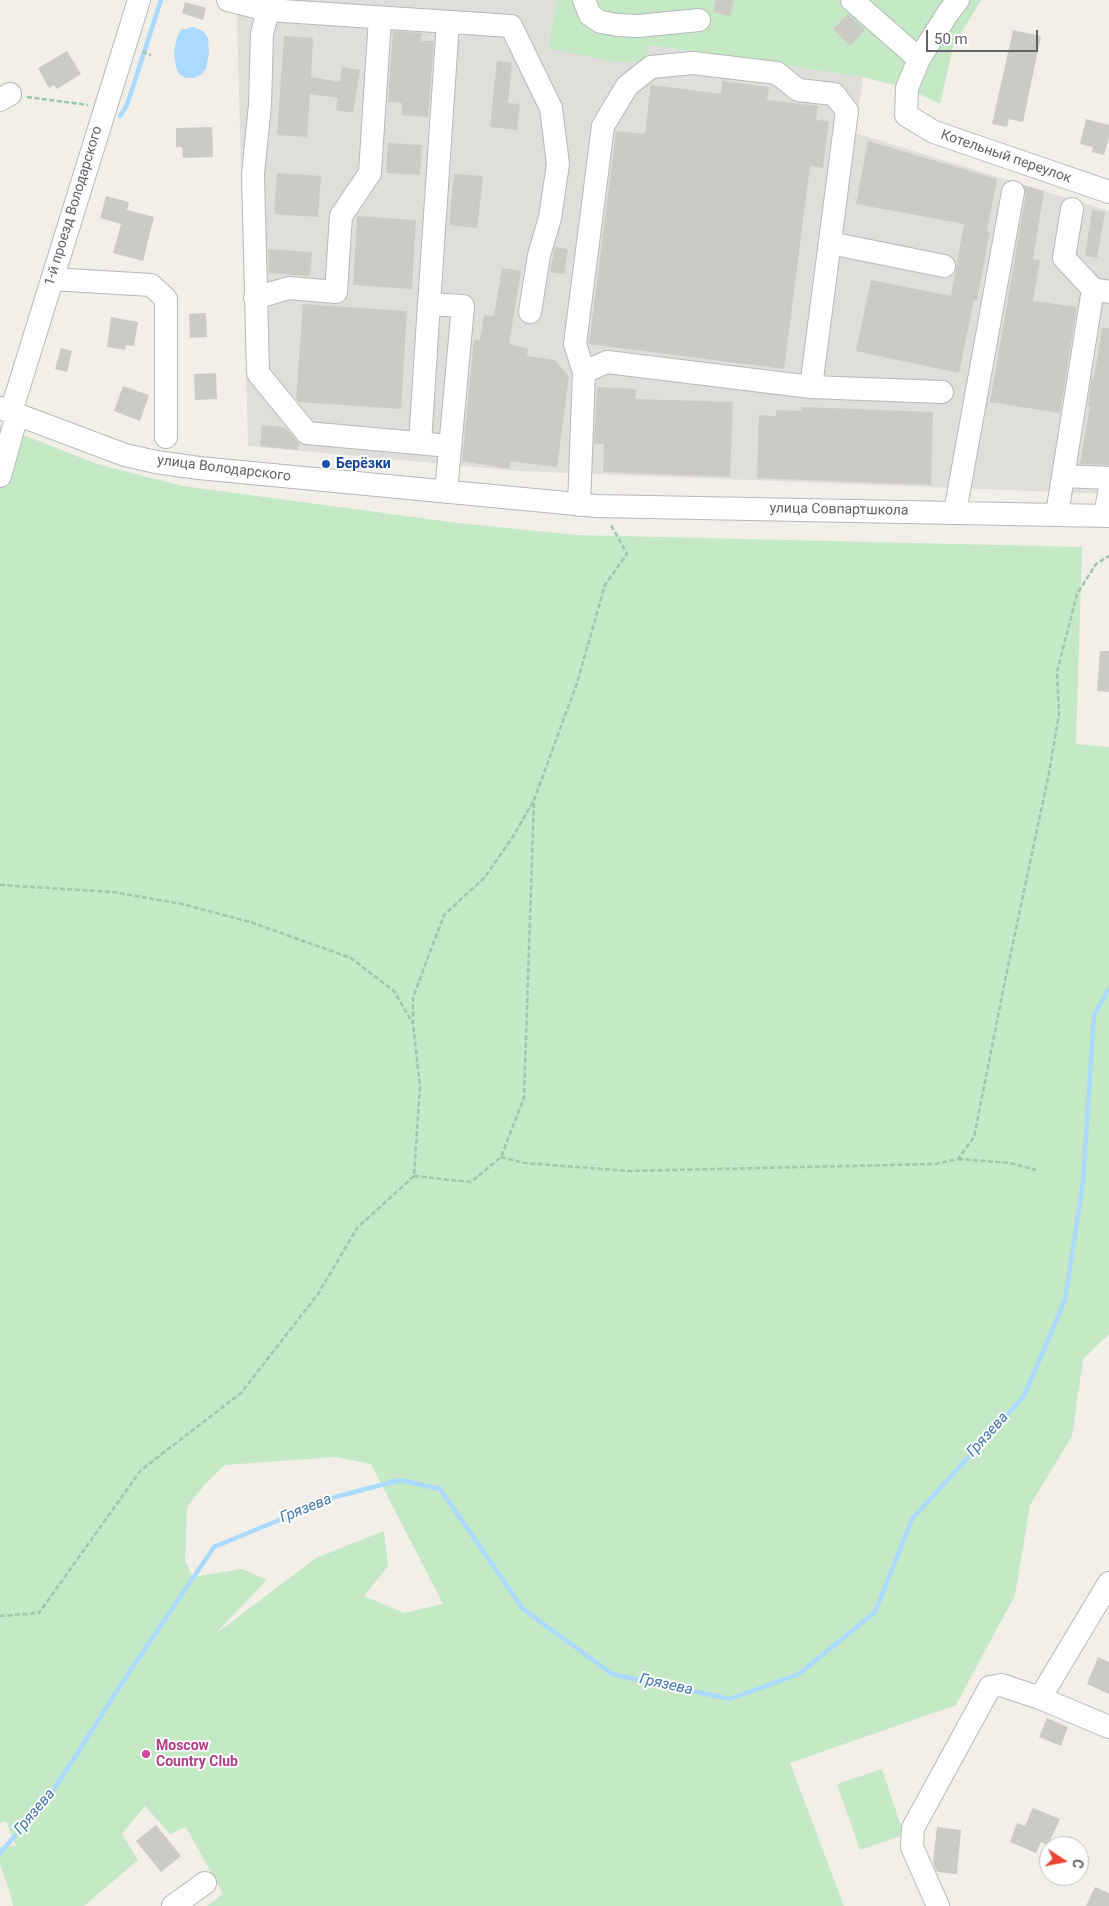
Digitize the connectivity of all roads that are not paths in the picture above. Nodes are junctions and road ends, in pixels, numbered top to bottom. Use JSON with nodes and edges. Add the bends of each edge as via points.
{"nodes":[{"id":1,"x":139,"y":0,"type":"edge"},
{"id":2,"x":228,"y":0,"type":"edge"},
{"id":3,"x":584,"y":0,"type":"edge"},
{"id":4,"x":852,"y":0,"type":"edge"},
{"id":5,"x":958,"y":0,"type":"edge"},
{"id":6,"x":268,"y":10,"type":"junction"},
{"id":7,"x":380,"y":18,"type":"junction"},
{"id":8,"x":699,"y":20,"type":"dead end"},
{"id":9,"x":448,"y":22,"type":"junction"},
{"id":10,"x":919,"y":59,"type":"junction"},
{"id":11,"x":1013,"y":192,"type":"dead end"},
{"id":12,"x":1109,"y":192,"type":"edge"},
{"id":13,"x":1072,"y":209,"type":"dead end"},
{"id":14,"x":830,"y":242,"type":"junction"},
{"id":15,"x":944,"y":266,"type":"dead end"},
{"id":16,"x":52,"y":279,"type":"junction"},
{"id":17,"x":1101,"y":291,"type":"edge"},
{"id":18,"x":256,"y":298,"type":"junction"},
{"id":19,"x":430,"y":304,"type":"junction"},
{"id":20,"x":530,"y":312,"type":"dead end"},
{"id":21,"x":584,"y":372,"type":"junction"},
{"id":22,"x":811,"y":387,"type":"junction"},
{"id":23,"x":942,"y":392,"type":"dead end"},
{"id":24,"x":9,"y":412,"type":"edge"},
{"id":25,"x":166,"y":437,"type":"dead end"},
{"id":26,"x":420,"y":443,"type":"junction"},
{"id":27,"x":450,"y":446,"type":"junction"},
{"id":28,"x":0,"y":476,"type":"edge"},
{"id":29,"x":1063,"y":476,"type":"junction"},
{"id":30,"x":1109,"y":478,"type":"edge"},
{"id":31,"x":451,"y":492,"type":"junction"},
{"id":32,"x":1109,"y":493,"type":"edge"},
{"id":33,"x":582,"y":505,"type":"junction"},
{"id":34,"x":955,"y":512,"type":"junction"},
{"id":35,"x":1057,"y":514,"type":"junction"},
{"id":36,"x":1107,"y":516,"type":"edge"},
{"id":37,"x":1109,"y":1583,"type":"edge"},
{"id":38,"x":1040,"y":1698,"type":"junction"},
{"id":39,"x":1109,"y":1727,"type":"edge"},
{"id":40,"x":205,"y":1883,"type":"dead end"},
{"id":41,"x":173,"y":1906,"type":"edge"},
{"id":42,"x":938,"y":1906,"type":"edge"}],
"edges":[{"from":1,"to":16,"type":"street","name":"1-й проезд Володарского"},
{"from":2,"to":6,"type":"street"},
{"from":3,"to":8,"type":"street","via":[[590,15],[618,26]]},
{"from":4,"to":10,"type":"street"},
{"from":5,"to":10,"type":"street"},
{"from":6,"to":7,"type":"street"},
{"from":6,"to":18,"type":"street","via":[[262,34],[260,105],[252,174]]},
{"from":7,"to":9,"type":"street"},
{"from":7,"to":18,"type":"street","via":[[370,173],[341,216],[336,292],[289,288]]},
{"from":9,"to":19,"type":"street"},
{"from":9,"to":20,"type":"street","via":[[511,26],[551,108],[558,164]]},
{"from":10,"to":12,"type":"street","name":"Котельный переулок","via":[[907,88],[906,115],[934,132]]},
{"from":11,"to":34,"type":"street"},
{"from":13,"to":17,"type":"street","via":[[1064,258]]},
{"from":14,"to":15,"type":"street"},
{"from":14,"to":21,"type":"street","via":[[847,110],[834,94],[798,90],[777,74],[693,63],[651,67],[627,86],[603,126],[575,344]]},
{"from":14,"to":22,"type":"street"},
{"from":16,"to":24,"type":"street","name":"1-й проезд Володарского"},
{"from":16,"to":25,"type":"street","via":[[151,286],[166,299]]},
{"from":17,"to":29,"type":"street"},
{"from":18,"to":26,"type":"street","via":[[258,373],[307,433]]},
{"from":19,"to":26,"type":"street"},
{"from":19,"to":27,"type":"street","via":[[463,306]]},
{"from":21,"to":22,"type":"street","via":[[607,362]]},
{"from":21,"to":33,"type":"street"},
{"from":22,"to":23,"type":"street"},
{"from":24,"to":28,"type":"street","name":"1-й проезд Володарского"},
{"from":24,"to":31,"type":"street","name":"улица Володарского","via":[[125,455],[156,462]]},
{"from":26,"to":27,"type":"street"},
{"from":27,"to":31,"type":"street"},
{"from":29,"to":30,"type":"street"},
{"from":29,"to":35,"type":"street"},
{"from":31,"to":33,"type":"street","name":"улица Володарского"},
{"from":32,"to":36,"type":"street"},
{"from":33,"to":34,"type":"street","name":"улица Совпартшкола"},
{"from":34,"to":35,"type":"street","name":"улица Совпартшкола"},
{"from":35,"to":36,"type":"street","name":"улица Совпартшкола"},
{"from":37,"to":38,"type":"street"},
{"from":38,"to":39,"type":"street"},
{"from":38,"to":42,"type":"street","via":[[1001,1685],[990,1687],[913,1828],[912,1847]]},
{"from":40,"to":41,"type":"street"}]}
